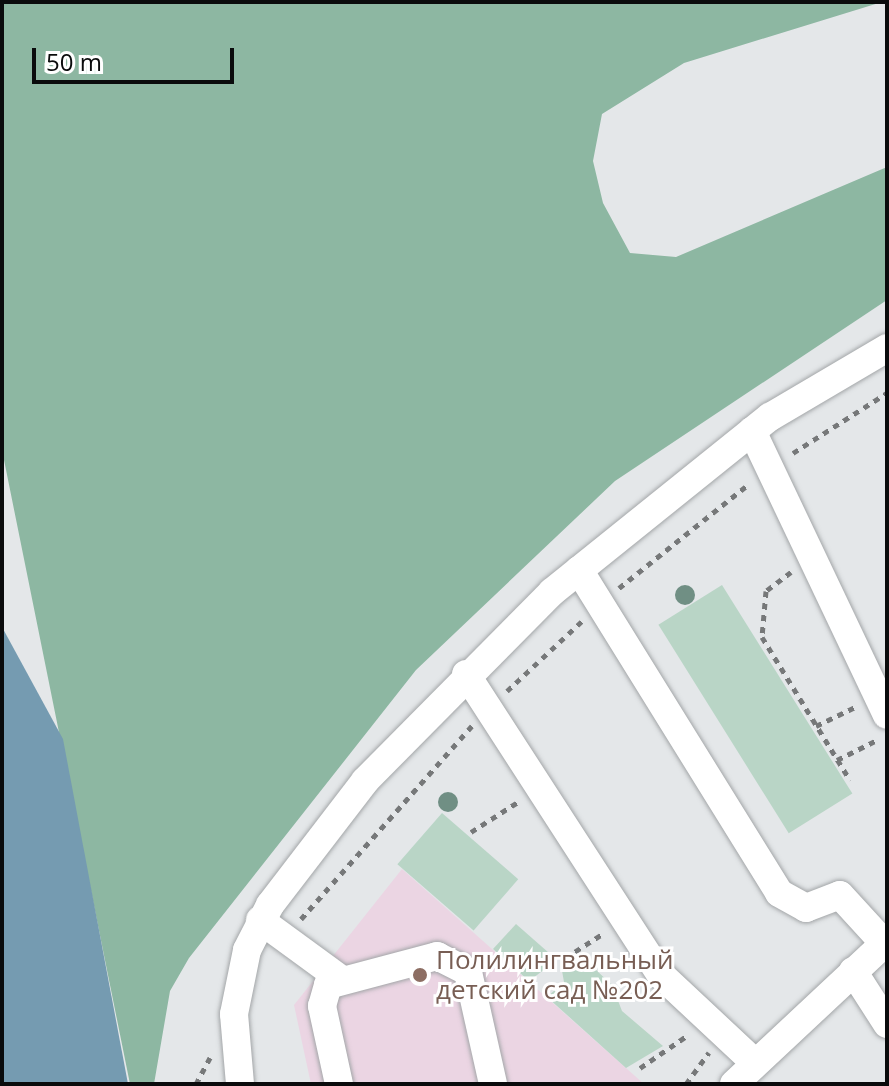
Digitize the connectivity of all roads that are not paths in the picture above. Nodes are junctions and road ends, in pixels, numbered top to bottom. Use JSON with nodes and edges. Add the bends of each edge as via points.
{"nodes":[{"id":1,"x":887,"y":348,"type":"edge"},
{"id":2,"x":752,"y":431,"type":"junction"},
{"id":3,"x":579,"y":570,"type":"junction"},
{"id":4,"x":466,"y":674,"type":"junction"},
{"id":5,"x":883,"y":705,"type":"edge"},
{"id":6,"x":260,"y":920,"type":"junction"},
{"id":7,"x":886,"y":942,"type":"edge"},
{"id":8,"x":853,"y":971,"type":"junction"},
{"id":9,"x":338,"y":977,"type":"junction"},
{"id":10,"x":887,"y":1024,"type":"edge"},
{"id":11,"x":753,"y":1061,"type":"junction"},
{"id":12,"x":240,"y":1084,"type":"edge"},
{"id":13,"x":339,"y":1084,"type":"edge"},
{"id":14,"x":493,"y":1084,"type":"edge"},
{"id":15,"x":734,"y":1084,"type":"edge"}],
"edges":[{"from":1,"to":2,"type":"street"},
{"from":2,"to":3,"type":"street"},
{"from":2,"to":5,"type":"street"},
{"from":3,"to":4,"type":"street"},
{"from":3,"to":7,"type":"street","via":[[779,893],[806,908],[840,895]]},
{"from":4,"to":6,"type":"street","via":[[357,790]]},
{"from":4,"to":11,"type":"street","via":[[670,985]]},
{"from":6,"to":9,"type":"street"},
{"from":6,"to":12,"type":"street","via":[[235,994]]},
{"from":7,"to":8,"type":"street"},
{"from":8,"to":10,"type":"street"},
{"from":8,"to":11,"type":"street"},
{"from":9,"to":13,"type":"street","via":[[322,1006]]},
{"from":9,"to":14,"type":"street","via":[[437,956],[462,965]]},
{"from":11,"to":15,"type":"street"}]}
